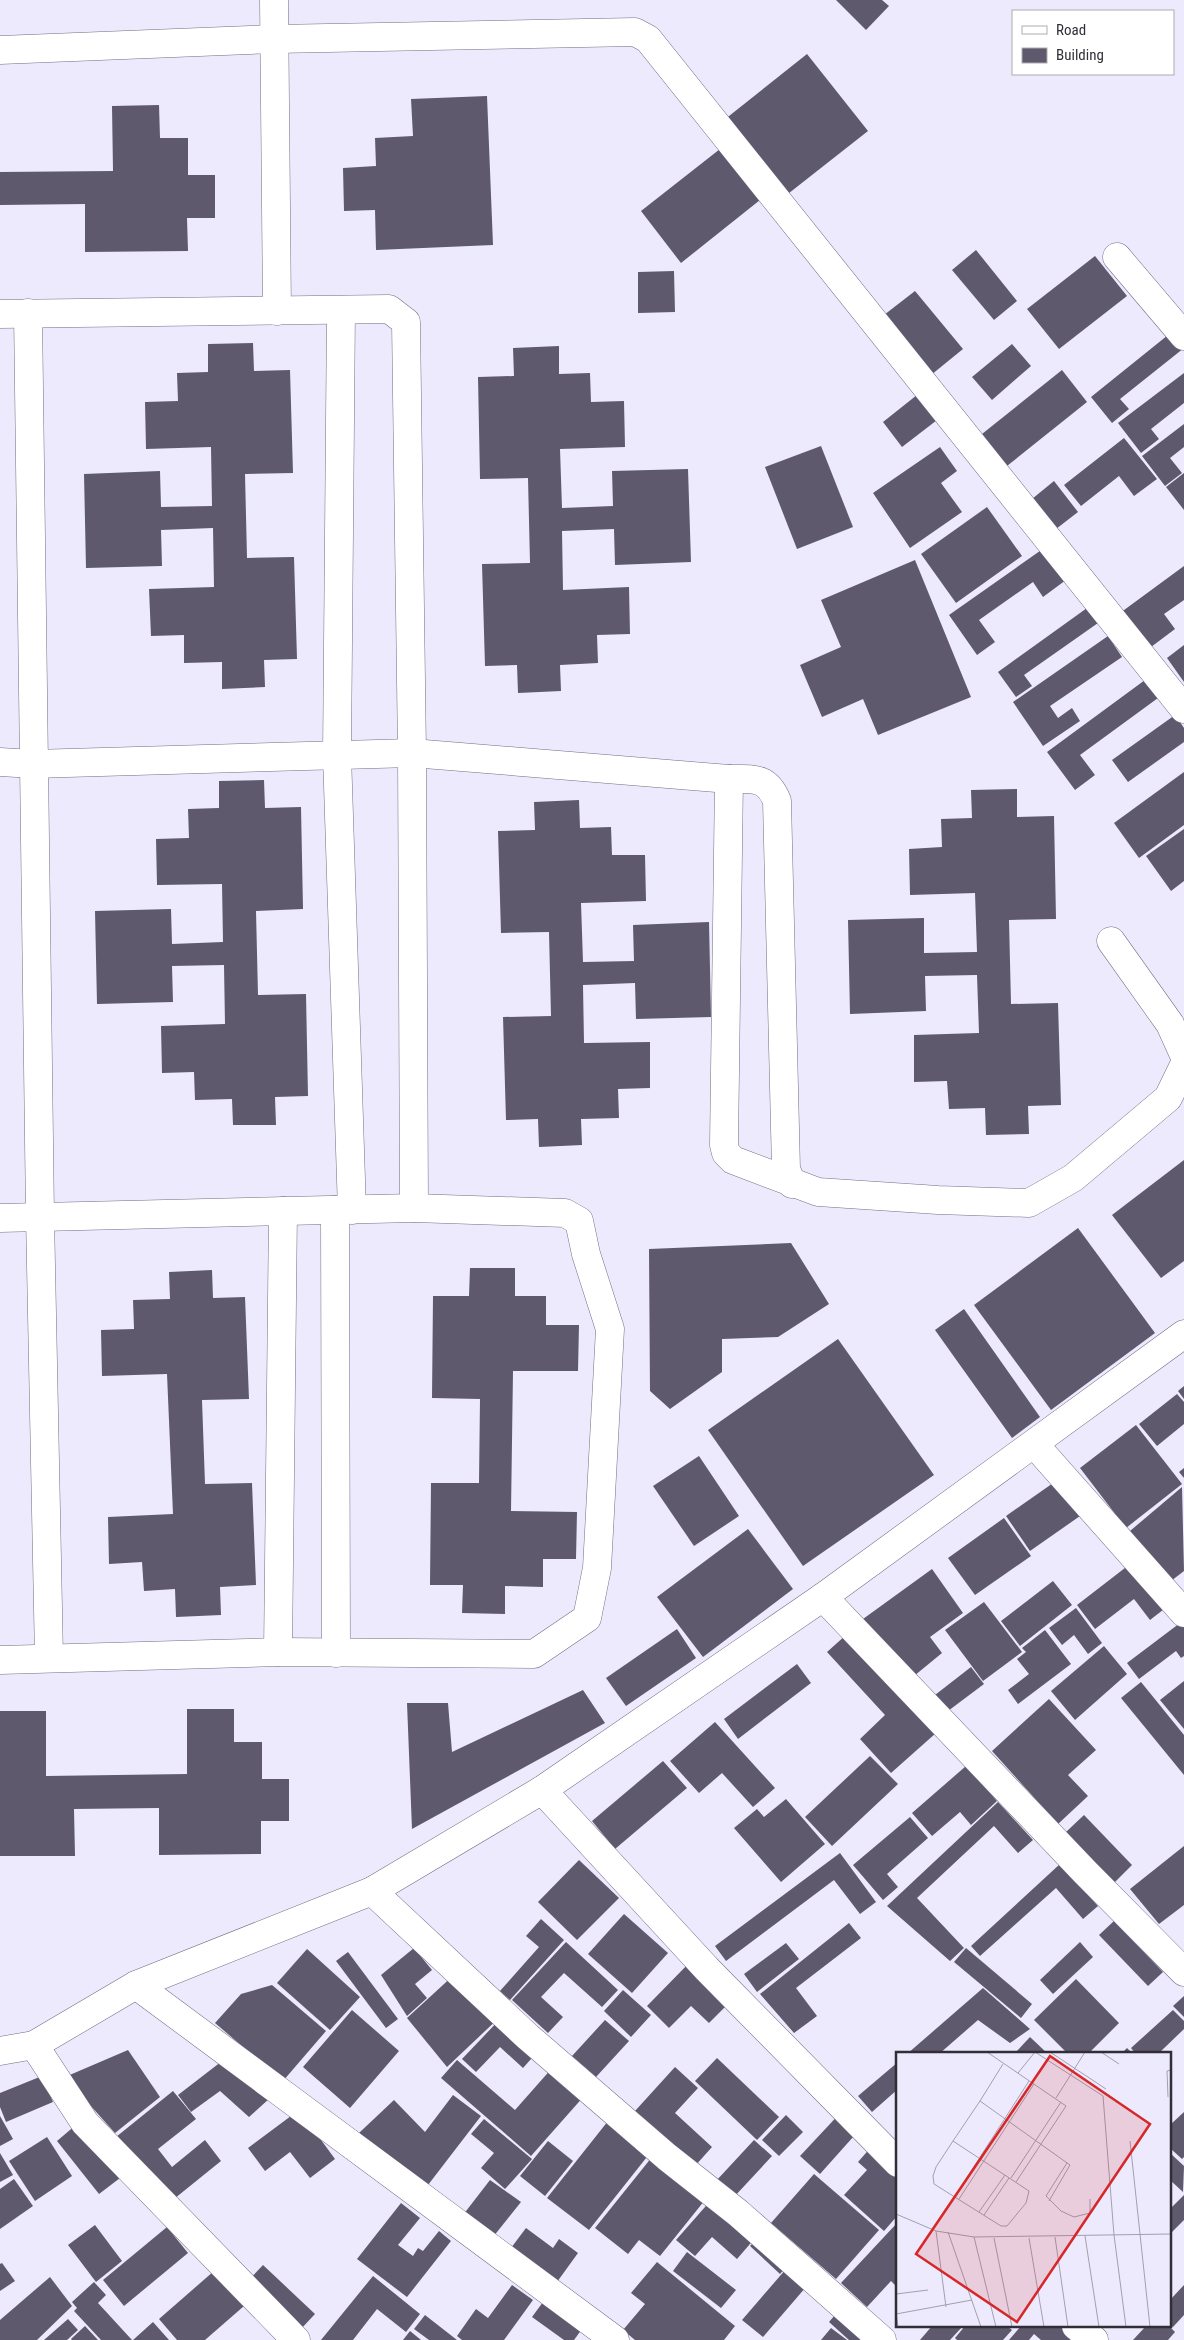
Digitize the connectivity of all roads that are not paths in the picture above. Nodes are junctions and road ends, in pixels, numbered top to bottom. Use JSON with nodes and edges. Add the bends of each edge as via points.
{"nodes":[{"id":1,"x":274,"y":0,"type":"edge"},
{"id":2,"x":275,"y":39,"type":"junction"},
{"id":3,"x":0,"y":50,"type":"edge"},
{"id":4,"x":1117,"y":257,"type":"dead end"},
{"id":5,"x":340,"y":310,"type":"junction"},
{"id":6,"x":277,"y":311,"type":"junction"},
{"id":7,"x":28,"y":313,"type":"junction"},
{"id":8,"x":0,"y":314,"type":"edge"},
{"id":9,"x":1184,"y":336,"type":"edge"},
{"id":10,"x":1184,"y":709,"type":"edge"},
{"id":11,"x":412,"y":753,"type":"junction"},
{"id":12,"x":337,"y":755,"type":"junction"},
{"id":13,"x":0,"y":762,"type":"edge"},
{"id":14,"x":33,"y":764,"type":"junction"},
{"id":15,"x":729,"y":779,"type":"junction"},
{"id":16,"x":1111,"y":941,"type":"dead end"},
{"id":17,"x":1184,"y":1055,"type":"edge"},
{"id":18,"x":1184,"y":1065,"type":"edge"},
{"id":19,"x":792,"y":1184,"type":"junction"},
{"id":20,"x":414,"y":1208,"type":"junction"},
{"id":21,"x":343,"y":1210,"type":"junction"},
{"id":22,"x":283,"y":1211,"type":"junction"},
{"id":23,"x":40,"y":1216,"type":"junction"},
{"id":24,"x":0,"y":1218,"type":"edge"},
{"id":25,"x":1184,"y":1334,"type":"edge"},
{"id":26,"x":1035,"y":1445,"type":"junction"},
{"id":27,"x":823,"y":1596,"type":"junction"},
{"id":28,"x":1184,"y":1613,"type":"edge"},
{"id":29,"x":278,"y":1652,"type":"junction"},
{"id":30,"x":336,"y":1653,"type":"junction"},
{"id":31,"x":49,"y":1658,"type":"junction"},
{"id":32,"x":0,"y":1660,"type":"edge"},
{"id":33,"x":542,"y":1790,"type":"junction"},
{"id":34,"x":372,"y":1891,"type":"junction"},
{"id":35,"x":1184,"y":1972,"type":"edge"},
{"id":36,"x":136,"y":1985,"type":"junction"},
{"id":37,"x":34,"y":2044,"type":"junction"},
{"id":38,"x":0,"y":2051,"type":"edge"},
{"id":39,"x":896,"y":2161,"type":"edge"},
{"id":40,"x":1079,"y":2328,"type":"edge"},
{"id":41,"x":296,"y":2340,"type":"edge"},
{"id":42,"x":615,"y":2340,"type":"edge"},
{"id":43,"x":882,"y":2340,"type":"edge"},
{"id":44,"x":1094,"y":2340,"type":"edge"}],
"edges":[{"from":1,"to":2,"type":"street"},
{"from":2,"to":3,"type":"street"},
{"from":2,"to":6,"type":"street"},
{"from":2,"to":10,"type":"street","via":[[635,32],[648,39]]},
{"from":4,"to":9,"type":"street"},
{"from":5,"to":6,"type":"street"},
{"from":5,"to":11,"type":"street","via":[[389,309],[406,322]]},
{"from":5,"to":12,"type":"street"},
{"from":6,"to":7,"type":"street"},
{"from":7,"to":8,"type":"street"},
{"from":7,"to":14,"type":"street"},
{"from":11,"to":12,"type":"street"},
{"from":11,"to":15,"type":"street"},
{"from":11,"to":20,"type":"street"},
{"from":12,"to":14,"type":"street"},
{"from":12,"to":21,"type":"street"},
{"from":13,"to":14,"type":"street"},
{"from":14,"to":23,"type":"street"},
{"from":15,"to":19,"type":"street","via":[[759,780],[772,789],[777,801],[786,1169]]},
{"from":15,"to":19,"type":"street","via":[[724,1145],[733,1160]]},
{"from":16,"to":17,"type":"street","via":[[1170,1024]]},
{"from":18,"to":19,"type":"street","via":[[1168,1098],[1073,1178],[1029,1203],[818,1192]]},
{"from":20,"to":21,"type":"street"},
{"from":20,"to":30,"type":"street","via":[[566,1213],[578,1221],[610,1329],[596,1568],[587,1618],[534,1654]]},
{"from":21,"to":22,"type":"street"},
{"from":21,"to":30,"type":"street"},
{"from":22,"to":23,"type":"street"},
{"from":22,"to":29,"type":"street"},
{"from":23,"to":24,"type":"street"},
{"from":23,"to":31,"type":"street"},
{"from":25,"to":26,"type":"street"},
{"from":26,"to":27,"type":"street"},
{"from":26,"to":28,"type":"street"},
{"from":27,"to":33,"type":"street"},
{"from":27,"to":35,"type":"street","via":[[1084,1872]]},
{"from":29,"to":30,"type":"street"},
{"from":29,"to":31,"type":"street"},
{"from":31,"to":32,"type":"street"},
{"from":33,"to":34,"type":"street"},
{"from":33,"to":39,"type":"street","via":[[707,1969]]},
{"from":34,"to":36,"type":"street"},
{"from":34,"to":43,"type":"street","via":[[528,2036],[667,2157],[738,2213]]},
{"from":36,"to":37,"type":"street"},
{"from":36,"to":42,"type":"street"},
{"from":37,"to":38,"type":"street"},
{"from":37,"to":41,"type":"street","via":[[85,2123]]},
{"from":40,"to":44,"type":"street"}]}
